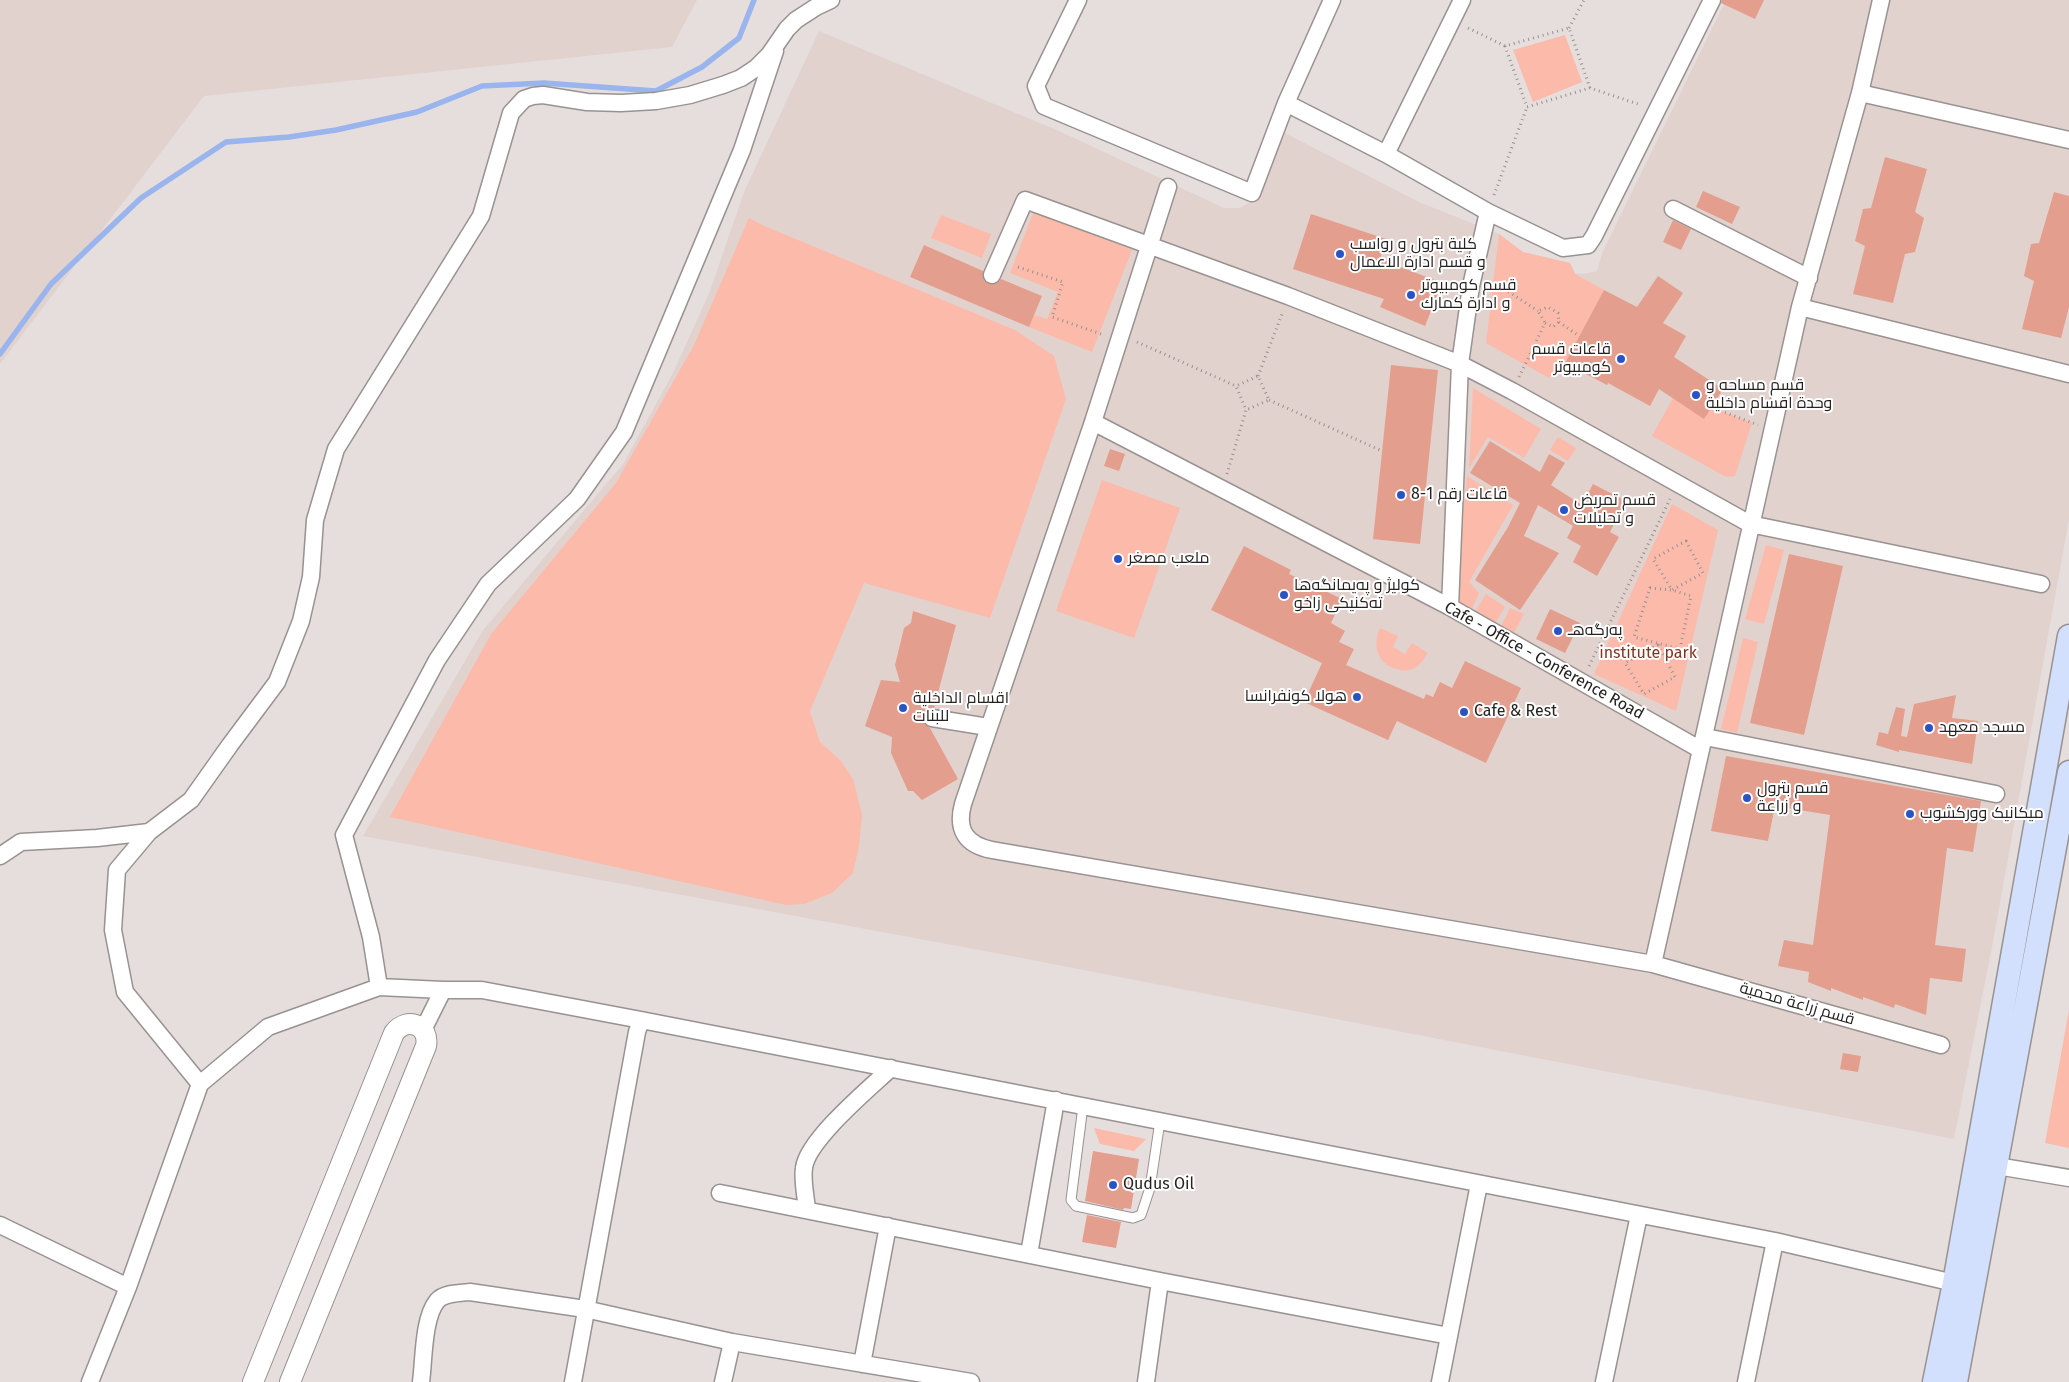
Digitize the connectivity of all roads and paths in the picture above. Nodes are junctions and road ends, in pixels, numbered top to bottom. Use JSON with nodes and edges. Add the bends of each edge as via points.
{"nodes":[{"id":1,"x":831,"y":0,"type":"edge"},
{"id":2,"x":1078,"y":0,"type":"edge"},
{"id":3,"x":1332,"y":0,"type":"edge"},
{"id":4,"x":1462,"y":0,"type":"edge"},
{"id":5,"x":1584,"y":0,"type":"edge"},
{"id":6,"x":1712,"y":0,"type":"edge"},
{"id":7,"x":1881,"y":0,"type":"edge"},
{"id":8,"x":1452,"y":20,"type":"junction"},
{"id":9,"x":1569,"y":28,"type":"junction"},
{"id":10,"x":779,"y":40,"type":"junction"},
{"id":11,"x":1505,"y":46,"type":"junction"},
{"id":12,"x":1590,"y":88,"type":"junction"},
{"id":13,"x":1860,"y":93,"type":"junction"},
{"id":14,"x":1286,"y":103,"type":"junction"},
{"id":15,"x":1527,"y":107,"type":"junction"},
{"id":16,"x":1658,"y":112,"type":"junction"},
{"id":17,"x":2069,"y":140,"type":"edge"},
{"id":18,"x":1386,"y":154,"type":"junction"},
{"id":19,"x":1168,"y":187,"type":"dead end"},
{"id":20,"x":1673,"y":209,"type":"dead end"},
{"id":21,"x":1488,"y":212,"type":"junction"},
{"id":22,"x":1148,"y":245,"type":"junction"},
{"id":23,"x":1018,"y":267,"type":"dead end"},
{"id":24,"x":992,"y":275,"type":"dead end"},
{"id":25,"x":1809,"y":278,"type":"junction"},
{"id":26,"x":1500,"y":286,"type":"dead end"},
{"id":27,"x":1800,"y":307,"type":"junction"},
{"id":28,"x":1538,"y":311,"type":"junction"},
{"id":29,"x":1282,"y":314,"type":"dead end"},
{"id":30,"x":1559,"y":322,"type":"junction"},
{"id":31,"x":1545,"y":323,"type":"junction"},
{"id":32,"x":1579,"y":336,"type":"dead end"},
{"id":33,"x":1119,"y":337,"type":"junction"},
{"id":34,"x":1460,"y":364,"type":"junction"},
{"id":35,"x":2069,"y":374,"type":"edge"},
{"id":36,"x":1258,"y":376,"type":"junction"},
{"id":37,"x":1236,"y":386,"type":"junction"},
{"id":38,"x":1512,"y":391,"type":"junction"},
{"id":39,"x":1269,"y":400,"type":"junction"},
{"id":40,"x":1711,"y":407,"type":"dead end"},
{"id":41,"x":1246,"y":410,"type":"junction"},
{"id":42,"x":1093,"y":422,"type":"junction"},
{"id":43,"x":1773,"y":429,"type":"junction"},
{"id":44,"x":1382,"y":451,"type":"dead end"},
{"id":45,"x":1226,"y":474,"type":"dead end"},
{"id":46,"x":1677,"y":485,"type":"junction"},
{"id":47,"x":1750,"y":524,"type":"junction"},
{"id":48,"x":2041,"y":584,"type":"dead end"},
{"id":49,"x":1672,"y":590,"type":"junction"},
{"id":50,"x":1450,"y":607,"type":"junction"},
{"id":51,"x":2069,"y":636,"type":"edge"},
{"id":52,"x":1658,"y":645,"type":"junction"},
{"id":53,"x":1603,"y":694,"type":"junction"},
{"id":54,"x":932,"y":718,"type":"dead end"},
{"id":55,"x":988,"y":727,"type":"junction"},
{"id":56,"x":1703,"y":743,"type":"junction"},
{"id":57,"x":2069,"y":772,"type":"edge"},
{"id":58,"x":1996,"y":794,"type":"dead end"},
{"id":59,"x":149,"y":832,"type":"junction"},
{"id":60,"x":0,"y":856,"type":"edge"},
{"id":61,"x":1653,"y":964,"type":"junction"},
{"id":62,"x":379,"y":987,"type":"junction"},
{"id":63,"x":443,"y":990,"type":"junction"},
{"id":64,"x":641,"y":1020,"type":"junction"},
{"id":65,"x":423,"y":1030,"type":"junction"},
{"id":66,"x":1941,"y":1045,"type":"dead end"},
{"id":67,"x":891,"y":1068,"type":"junction"},
{"id":68,"x":200,"y":1084,"type":"junction"},
{"id":69,"x":1056,"y":1100,"type":"junction"},
{"id":70,"x":1083,"y":1106,"type":"junction"},
{"id":71,"x":1160,"y":1121,"type":"junction"},
{"id":72,"x":1985,"y":1163,"type":"junction"},
{"id":73,"x":2069,"y":1178,"type":"edge"},
{"id":74,"x":1480,"y":1184,"type":"junction"},
{"id":75,"x":720,"y":1193,"type":"dead end"},
{"id":76,"x":807,"y":1210,"type":"junction"},
{"id":77,"x":1639,"y":1215,"type":"junction"},
{"id":78,"x":888,"y":1226,"type":"junction"},
{"id":79,"x":2,"y":1230,"type":"edge"},
{"id":80,"x":1775,"y":1241,"type":"junction"},
{"id":81,"x":1029,"y":1254,"type":"junction"},
{"id":82,"x":1160,"y":1281,"type":"junction"},
{"id":83,"x":1954,"y":1283,"type":"junction"},
{"id":84,"x":128,"y":1287,"type":"junction"},
{"id":85,"x":585,"y":1309,"type":"junction"},
{"id":86,"x":1449,"y":1336,"type":"junction"},
{"id":87,"x":732,"y":1342,"type":"junction"},
{"id":88,"x":862,"y":1364,"type":"junction"},
{"id":89,"x":90,"y":1382,"type":"edge"},
{"id":90,"x":252,"y":1382,"type":"edge"},
{"id":91,"x":290,"y":1382,"type":"edge"},
{"id":92,"x":421,"y":1382,"type":"edge"},
{"id":93,"x":573,"y":1382,"type":"edge"},
{"id":94,"x":723,"y":1382,"type":"edge"},
{"id":95,"x":971,"y":1382,"type":"edge"},
{"id":96,"x":1146,"y":1382,"type":"edge"},
{"id":97,"x":1440,"y":1382,"type":"edge"},
{"id":98,"x":1604,"y":1382,"type":"edge"},
{"id":99,"x":1746,"y":1382,"type":"edge"},
{"id":100,"x":1934,"y":1382,"type":"edge"},
{"id":101,"x":1956,"y":1382,"type":"edge"}],
"edges":[{"from":1,"to":10,"type":"street","via":[[806,13]]},
{"from":2,"to":14,"type":"street","via":[[1036,86],[1044,106],[1252,193]]},
{"from":3,"to":14,"type":"street"},
{"from":4,"to":8,"type":"street"},
{"from":5,"to":9,"type":"path"},
{"from":6,"to":16,"type":"street"},
{"from":7,"to":13,"type":"street"},
{"from":8,"to":11,"type":"path"},
{"from":8,"to":18,"type":"street"},
{"from":9,"to":11,"type":"path"},
{"from":9,"to":12,"type":"path"},
{"from":10,"to":59,"type":"street","via":[[769,55],[741,78],[690,95],[621,103],[543,95],[517,105],[511,113],[481,216],[336,449],[315,520],[311,577],[301,621],[277,682],[191,800]]},
{"from":10,"to":62,"type":"street","via":[[742,150],[624,432],[577,499],[488,584],[437,660],[344,835],[371,937]]},
{"from":11,"to":15,"type":"path"},
{"from":12,"to":15,"type":"path"},
{"from":12,"to":16,"type":"path"},
{"from":13,"to":17,"type":"street"},
{"from":13,"to":25,"type":"street"},
{"from":14,"to":18,"type":"street"},
{"from":15,"to":21,"type":"path"},
{"from":16,"to":21,"type":"street","via":[[1588,245],[1562,248]]},
{"from":18,"to":21,"type":"street"},
{"from":19,"to":22,"type":"street","name":"قسم زراعة محمية"},
{"from":20,"to":25,"type":"street"},
{"from":21,"to":34,"type":"street","via":[[1471,286]]},
{"from":22,"to":24,"type":"street","via":[[1024,200]]},
{"from":22,"to":33,"type":"street","name":"قسم زراعة محمية"},
{"from":22,"to":34,"type":"street"},
{"from":23,"to":33,"type":"path","via":[[1063,282],[1052,317]]},
{"from":25,"to":27,"type":"street"},
{"from":26,"to":28,"type":"path"},
{"from":27,"to":35,"type":"street"},
{"from":27,"to":43,"type":"street"},
{"from":28,"to":30,"type":"path","via":[[1548,307],[1558,313]]},
{"from":28,"to":31,"type":"path"},
{"from":29,"to":36,"type":"path"},
{"from":30,"to":31,"type":"path","via":[[1553,327]]},
{"from":30,"to":32,"type":"path"},
{"from":31,"to":38,"type":"path"},
{"from":33,"to":37,"type":"path"},
{"from":33,"to":42,"type":"street","name":"قسم زراعة محمية"},
{"from":34,"to":38,"type":"street"},
{"from":34,"to":50,"type":"street"},
{"from":36,"to":37,"type":"path"},
{"from":36,"to":39,"type":"path"},
{"from":37,"to":41,"type":"path"},
{"from":38,"to":46,"type":"street"},
{"from":39,"to":41,"type":"path"},
{"from":39,"to":44,"type":"path"},
{"from":40,"to":43,"type":"path"},
{"from":41,"to":45,"type":"path"},
{"from":42,"to":50,"type":"street","name":"Cafe - Office - Conference Road"},
{"from":42,"to":55,"type":"street","name":"قسم زراعة محمية"},
{"from":43,"to":47,"type":"street"},
{"from":46,"to":47,"type":"street"},
{"from":46,"to":53,"type":"path","via":[[1589,665]]},
{"from":47,"to":48,"type":"street"},
{"from":47,"to":56,"type":"street"},
{"from":49,"to":49,"type":"path","via":[[1703,573],[1686,541],[1653,559]]},
{"from":49,"to":52,"type":"path","via":[[1691,596],[1680,649]]},
{"from":49,"to":52,"type":"path","via":[[1650,588],[1634,637]]},
{"from":50,"to":53,"type":"street","name":"Cafe - Office - Conference Road"},
{"from":51,"to":72,"type":"main road"},
{"from":52,"to":52,"type":"path","via":[[1624,663],[1644,694],[1675,676]]},
{"from":53,"to":56,"type":"street","name":"Cafe - Office - Conference Road"},
{"from":54,"to":55,"type":"street"},
{"from":55,"to":61,"type":"street","name":"قسم زراعة محمية","via":[[960,814],[964,834],[981,848]]},
{"from":56,"to":58,"type":"street","name":"Cafe - Office - Conference Road"},
{"from":56,"to":61,"type":"street"},
{"from":57,"to":72,"type":"main road"},
{"from":59,"to":60,"type":"street","via":[[21,842]]},
{"from":59,"to":68,"type":"street","via":[[117,870],[113,930],[124,992]]},
{"from":61,"to":66,"type":"street","name":"قسم زراعة محمية"},
{"from":62,"to":63,"type":"street"},
{"from":62,"to":68,"type":"street","via":[[268,1027]]},
{"from":63,"to":64,"type":"street","via":[[482,990]]},
{"from":63,"to":65,"type":"street"},
{"from":64,"to":67,"type":"street"},
{"from":64,"to":85,"type":"street"},
{"from":65,"to":90,"type":"street","via":[[408,1023],[394,1033]]},
{"from":65,"to":91,"type":"street","via":[[426,1046]]},
{"from":67,"to":69,"type":"street"},
{"from":67,"to":76,"type":"street","via":[[814,1145],[804,1167]]},
{"from":68,"to":84,"type":"street"},
{"from":69,"to":70,"type":"street"},
{"from":69,"to":81,"type":"street"},
{"from":70,"to":71,"type":"street"},
{"from":70,"to":71,"type":"lane","via":[[1070,1200],[1076,1206],[1133,1218],[1140,1215],[1150,1188]]},
{"from":71,"to":74,"type":"street"},
{"from":72,"to":73,"type":"street"},
{"from":72,"to":83,"type":"main road"},
{"from":72,"to":101,"type":"main road"},
{"from":74,"to":77,"type":"street"},
{"from":74,"to":86,"type":"street"},
{"from":75,"to":76,"type":"street"},
{"from":76,"to":78,"type":"street"},
{"from":77,"to":80,"type":"street"},
{"from":77,"to":98,"type":"street"},
{"from":78,"to":81,"type":"street"},
{"from":78,"to":88,"type":"street"},
{"from":79,"to":84,"type":"street"},
{"from":80,"to":83,"type":"street"},
{"from":80,"to":99,"type":"street"},
{"from":81,"to":82,"type":"street"},
{"from":82,"to":86,"type":"street"},
{"from":82,"to":96,"type":"street"},
{"from":83,"to":100,"type":"main road"},
{"from":84,"to":89,"type":"street"},
{"from":85,"to":87,"type":"street"},
{"from":85,"to":92,"type":"street","via":[[470,1292],[451,1294],[437,1300],[429,1316]]},
{"from":85,"to":93,"type":"street"},
{"from":86,"to":97,"type":"street"},
{"from":87,"to":88,"type":"street"},
{"from":87,"to":94,"type":"street"},
{"from":88,"to":95,"type":"street"}]}
